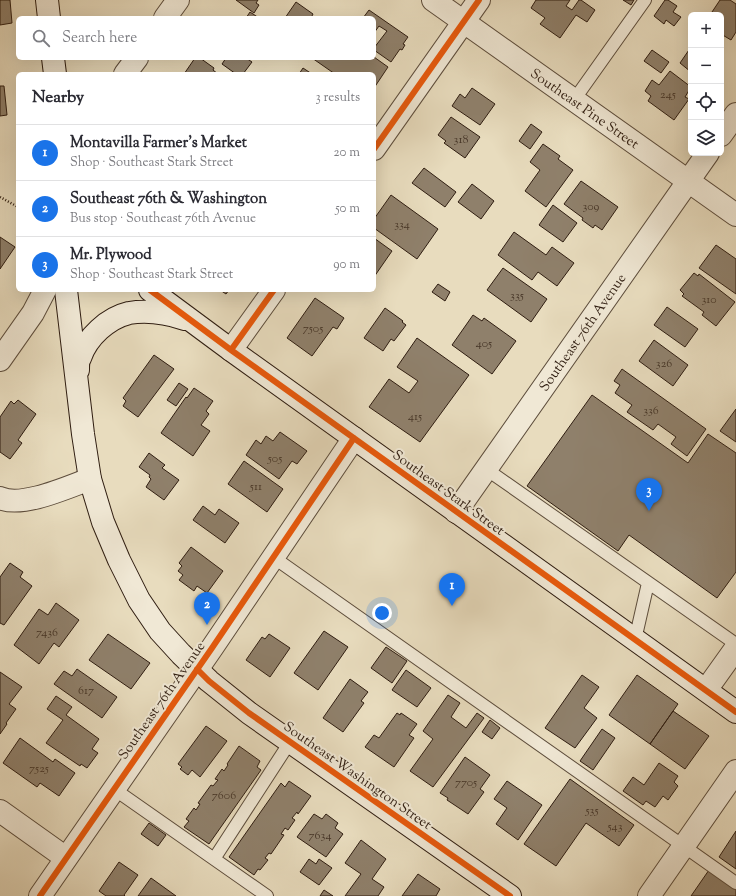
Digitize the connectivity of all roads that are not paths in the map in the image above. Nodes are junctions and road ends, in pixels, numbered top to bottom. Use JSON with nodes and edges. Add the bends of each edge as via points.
{"nodes":[{"id":1,"x":47,"y":0,"type":"edge"},
{"id":2,"x":178,"y":0,"type":"edge"},
{"id":3,"x":433,"y":0,"type":"edge"},
{"id":4,"x":480,"y":0,"type":"edge"},
{"id":5,"x":645,"y":0,"type":"edge"},
{"id":6,"x":49,"y":16,"type":"edge"},
{"id":7,"x":166,"y":16,"type":"edge"},
{"id":8,"x":464,"y":22,"type":"junction"},
{"id":9,"x":53,"y":60,"type":"edge"},
{"id":10,"x":136,"y":60,"type":"edge"},
{"id":11,"x":55,"y":72,"type":"edge"},
{"id":12,"x":126,"y":72,"type":"edge"},
{"id":13,"x":574,"y":100,"type":"junction"},
{"id":14,"x":736,"y":114,"type":"edge"},
{"id":15,"x":724,"y":131,"type":"edge"},
{"id":16,"x":376,"y":146,"type":"edge"},
{"id":17,"x":706,"y":156,"type":"edge"},
{"id":18,"x":688,"y":181,"type":"junction"},
{"id":19,"x":736,"y":216,"type":"edge"},
{"id":20,"x":44,"y":292,"type":"edge"},
{"id":21,"x":66,"y":292,"type":"edge"},
{"id":22,"x":153,"y":292,"type":"edge"},
{"id":23,"x":273,"y":292,"type":"edge"},
{"id":24,"x":190,"y":320,"type":"junction"},
{"id":25,"x":231,"y":350,"type":"junction"},
{"id":26,"x":0,"y":360,"type":"edge"},
{"id":27,"x":76,"y":378,"type":"junction"},
{"id":28,"x":354,"y":438,"type":"junction"},
{"id":29,"x":486,"y":469,"type":"junction"},
{"id":30,"x":90,"y":480,"type":"junction"},
{"id":31,"x":0,"y":498,"type":"edge"},
{"id":32,"x":456,"y":512,"type":"junction"},
{"id":33,"x":273,"y":557,"type":"junction"},
{"id":34,"x":648,"y":583,"type":"junction"},
{"id":35,"x":635,"y":640,"type":"junction"},
{"id":36,"x":736,"y":644,"type":"edge"},
{"id":37,"x":736,"y":648,"type":"edge"},
{"id":38,"x":197,"y":669,"type":"junction"},
{"id":39,"x":706,"y":690,"type":"junction"},
{"id":40,"x":736,"y":712,"type":"edge"},
{"id":41,"x":290,"y":742,"type":"junction"},
{"id":42,"x":736,"y":771,"type":"edge"},
{"id":43,"x":114,"y":789,"type":"junction"},
{"id":44,"x":0,"y":811,"type":"edge"},
{"id":45,"x":684,"y":846,"type":"junction"},
{"id":46,"x":66,"y":858,"type":"junction"},
{"id":47,"x":214,"y":859,"type":"junction"},
{"id":48,"x":736,"y":883,"type":"edge"},
{"id":49,"x":40,"y":896,"type":"edge"},
{"id":50,"x":267,"y":896,"type":"edge"},
{"id":51,"x":510,"y":896,"type":"edge"},
{"id":52,"x":648,"y":896,"type":"edge"}],
"edges":[{"from":1,"to":6,"type":"street"},
{"from":2,"to":7,"type":"street"},
{"from":3,"to":8,"type":"street","name":"Southeast Pine Street"},
{"from":4,"to":8,"type":"street"},
{"from":5,"to":13,"type":"lane"},
{"from":8,"to":13,"type":"street","name":"Southeast Pine Street"},
{"from":8,"to":16,"type":"street"},
{"from":9,"to":11,"type":"street"},
{"from":10,"to":12,"type":"street"},
{"from":13,"to":18,"type":"street","name":"Southeast Pine Street"},
{"from":14,"to":15,"type":"street"},
{"from":17,"to":18,"type":"street","name":"Southeast 76th Avenue"},
{"from":18,"to":19,"type":"street","name":"Southeast Pine Street"},
{"from":18,"to":29,"type":"street","name":"Southeast 76th Avenue"},
{"from":20,"to":26,"type":"street","via":[[33,313]]},
{"from":21,"to":27,"type":"street","name":"Southeast Washington Street"},
{"from":22,"to":24,"type":"street","name":"Southeast Stark Street"},
{"from":23,"to":25,"type":"street"},
{"from":24,"to":25,"type":"street","name":"Southeast Stark Street"},
{"from":24,"to":27,"type":"street","via":[[146,312],[113,319],[89,340],[80,357]]},
{"from":25,"to":28,"type":"street","name":"Southeast Stark Street"},
{"from":27,"to":30,"type":"street","name":"Southeast Washington Street"},
{"from":28,"to":32,"type":"street","name":"Southeast Stark Street"},
{"from":28,"to":33,"type":"street","name":"Southeast 76th Avenue"},
{"from":29,"to":32,"type":"street","name":"Southeast 76th Avenue"},
{"from":29,"to":34,"type":"lane"},
{"from":30,"to":31,"type":"street","via":[[36,498],[19,501]]},
{"from":30,"to":38,"type":"street","name":"Southeast Washington Street","via":[[118,560],[139,600],[160,631]]},
{"from":32,"to":35,"type":"street","name":"Southeast Stark Street"},
{"from":33,"to":38,"type":"street","name":"Southeast 76th Avenue"},
{"from":33,"to":45,"type":"lane"},
{"from":34,"to":35,"type":"lane"},
{"from":34,"to":36,"type":"lane"},
{"from":35,"to":39,"type":"street","name":"Southeast Stark Street"},
{"from":37,"to":39,"type":"street"},
{"from":38,"to":41,"type":"street","name":"Southeast Washington Street","via":[[249,713]]},
{"from":38,"to":43,"type":"street","name":"Southeast 76th Avenue"},
{"from":39,"to":40,"type":"street","name":"Southeast Stark Street"},
{"from":41,"to":47,"type":"lane"},
{"from":41,"to":51,"type":"street","name":"Southeast Washington Street"},
{"from":42,"to":45,"type":"street"},
{"from":43,"to":46,"type":"street","name":"Southeast 76th Avenue"},
{"from":43,"to":47,"type":"lane"},
{"from":44,"to":46,"type":"street"},
{"from":45,"to":48,"type":"lane"},
{"from":45,"to":52,"type":"street"},
{"from":46,"to":49,"type":"street","name":"Southeast 76th Avenue"},
{"from":47,"to":50,"type":"lane"}]}
